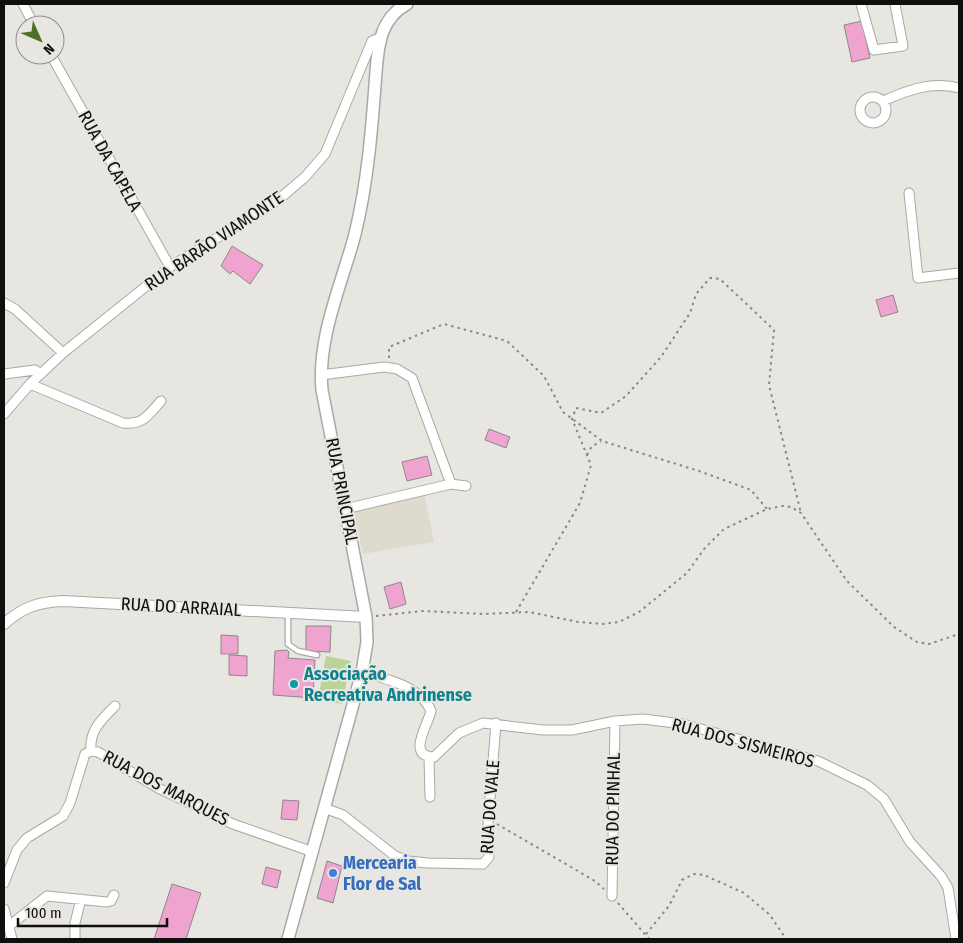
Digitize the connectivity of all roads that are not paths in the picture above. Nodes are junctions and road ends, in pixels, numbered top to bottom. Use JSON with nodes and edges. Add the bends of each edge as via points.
{"nodes":[{"id":1,"x":408,"y":4,"type":"edge"},
{"id":2,"x":861,"y":4,"type":"edge"},
{"id":3,"x":896,"y":4,"type":"edge"},
{"id":4,"x":380,"y":38,"type":"junction"},
{"id":5,"x":57,"y":65,"type":"edge"},
{"id":6,"x":959,"y":88,"type":"edge"},
{"id":7,"x":883,"y":101,"type":"dead end"},
{"id":8,"x":909,"y":194,"type":"dead end"},
{"id":9,"x":170,"y":267,"type":"junction"},
{"id":10,"x":959,"y":273,"type":"edge"},
{"id":11,"x":4,"y":303,"type":"edge"},
{"id":12,"x":63,"y":352,"type":"junction"},
{"id":13,"x":4,"y":374,"type":"edge"},
{"id":14,"x":41,"y":374,"type":"junction"},
{"id":15,"x":321,"y":375,"type":"junction"},
{"id":16,"x":30,"y":384,"type":"junction"},
{"id":17,"x":161,"y":401,"type":"dead end"},
{"id":18,"x":4,"y":414,"type":"edge"},
{"id":19,"x":451,"y":484,"type":"junction"},
{"id":20,"x":466,"y":486,"type":"dead end"},
{"id":21,"x":345,"y":509,"type":"junction"},
{"id":22,"x":288,"y":612,"type":"junction"},
{"id":23,"x":366,"y":616,"type":"junction"},
{"id":24,"x":4,"y":624,"type":"edge"},
{"id":25,"x":317,"y":655,"type":"dead end"},
{"id":26,"x":362,"y":672,"type":"junction"},
{"id":27,"x":115,"y":706,"type":"dead end"},
{"id":28,"x":615,"y":722,"type":"junction"},
{"id":29,"x":496,"y":723,"type":"junction"},
{"id":30,"x":91,"y":751,"type":"junction"},
{"id":31,"x":429,"y":757,"type":"junction"},
{"id":32,"x":430,"y":796,"type":"dead end"},
{"id":33,"x":324,"y":808,"type":"junction"},
{"id":34,"x":312,"y":852,"type":"junction"},
{"id":35,"x":4,"y":883,"type":"edge"},
{"id":36,"x":114,"y":895,"type":"dead end"},
{"id":37,"x":612,"y":896,"type":"road end"},
{"id":38,"x":81,"y":900,"type":"junction"},
{"id":39,"x":4,"y":908,"type":"edge"},
{"id":40,"x":9,"y":926,"type":"junction"},
{"id":41,"x":12,"y":939,"type":"edge"},
{"id":42,"x":76,"y":939,"type":"edge"},
{"id":43,"x":288,"y":939,"type":"edge"},
{"id":44,"x":956,"y":939,"type":"edge"}],
"edges":[{"from":1,"to":4,"type":"main road","via":[[393,13]]},
{"from":2,"to":3,"type":"street","via":[[874,50],[903,46]]},
{"from":4,"to":9,"type":"street","name":"RUA BARÃO VIAMONTE","via":[[372,41],[325,154],[305,177],[278,200]]},
{"from":4,"to":15,"type":"main road","name":"RUA PRINCIPAL","via":[[366,177],[355,233],[322,352]]},
{"from":5,"to":9,"type":"street","name":"RUA DA CAPELA"},
{"from":6,"to":7,"type":"street","via":[[913,88]]},
{"from":8,"to":10,"type":"street","via":[[918,278]]},
{"from":9,"to":12,"type":"street","name":"RUA BARÃO VIAMONTE"},
{"from":11,"to":12,"type":"street"},
{"from":12,"to":14,"type":"street","name":"RUA BARÃO VIAMONTE"},
{"from":13,"to":14,"type":"street","via":[[35,370]]},
{"from":14,"to":16,"type":"street","name":"RUA BARÃO VIAMONTE"},
{"from":15,"to":19,"type":"street","via":[[388,368],[397,369],[412,378]]},
{"from":15,"to":21,"type":"main road","name":"RUA PRINCIPAL"},
{"from":16,"to":17,"type":"street","via":[[123,423],[135,424],[144,420]]},
{"from":16,"to":18,"type":"street","name":"RUA BARÃO VIAMONTE"},
{"from":19,"to":20,"type":"street"},
{"from":19,"to":21,"type":"street"},
{"from":21,"to":23,"type":"main road","name":"RUA PRINCIPAL"},
{"from":22,"to":23,"type":"street","name":"RUA DO ARRAIAL"},
{"from":22,"to":24,"type":"street","name":"RUA DO ARRAIAL","via":[[64,601],[25,607]]},
{"from":22,"to":25,"type":"lane","via":[[288,644],[298,651]]},
{"from":23,"to":26,"type":"main road","name":"RUA PRINCIPAL","via":[[367,642]]},
{"from":26,"to":31,"type":"street","via":[[396,683],[428,703],[431,711],[419,745]]},
{"from":26,"to":33,"type":"main road","name":"RUA PRINCIPAL"},
{"from":27,"to":30,"type":"street","via":[[94,731],[90,740]]},
{"from":28,"to":29,"type":"street","name":"RUA DOS SISMEIROS","via":[[572,730],[544,730]]},
{"from":28,"to":37,"type":"street","name":"RUA DO PINHAL"},
{"from":28,"to":44,"type":"street","name":"RUA DOS SISMEIROS","via":[[643,719],[683,724],[818,761],[867,785],[884,799],[910,842],[948,888]]},
{"from":29,"to":31,"type":"street","name":"RUA DOS SISMEIROS","via":[[483,723],[459,733],[434,757]]},
{"from":29,"to":33,"type":"street","name":"RUA DO VALE","via":[[488,819],[489,857],[483,864],[409,861],[395,856],[343,814]]},
{"from":30,"to":34,"type":"street","name":"RUA DOS MARQUES","via":[[233,824]]},
{"from":30,"to":35,"type":"street","name":"RUA DOS MARQUES","via":[[85,754],[63,816],[22,844],[10,864]]},
{"from":31,"to":32,"type":"street"},
{"from":33,"to":34,"type":"main road","name":"RUA PRINCIPAL"},
{"from":34,"to":43,"type":"main road","name":"RUA PRINCIPAL"},
{"from":36,"to":38,"type":"street","via":[[107,902]]},
{"from":38,"to":40,"type":"street","via":[[47,896]]},
{"from":38,"to":42,"type":"street","via":[[75,923]]},
{"from":39,"to":40,"type":"street"},
{"from":40,"to":41,"type":"street"}]}
